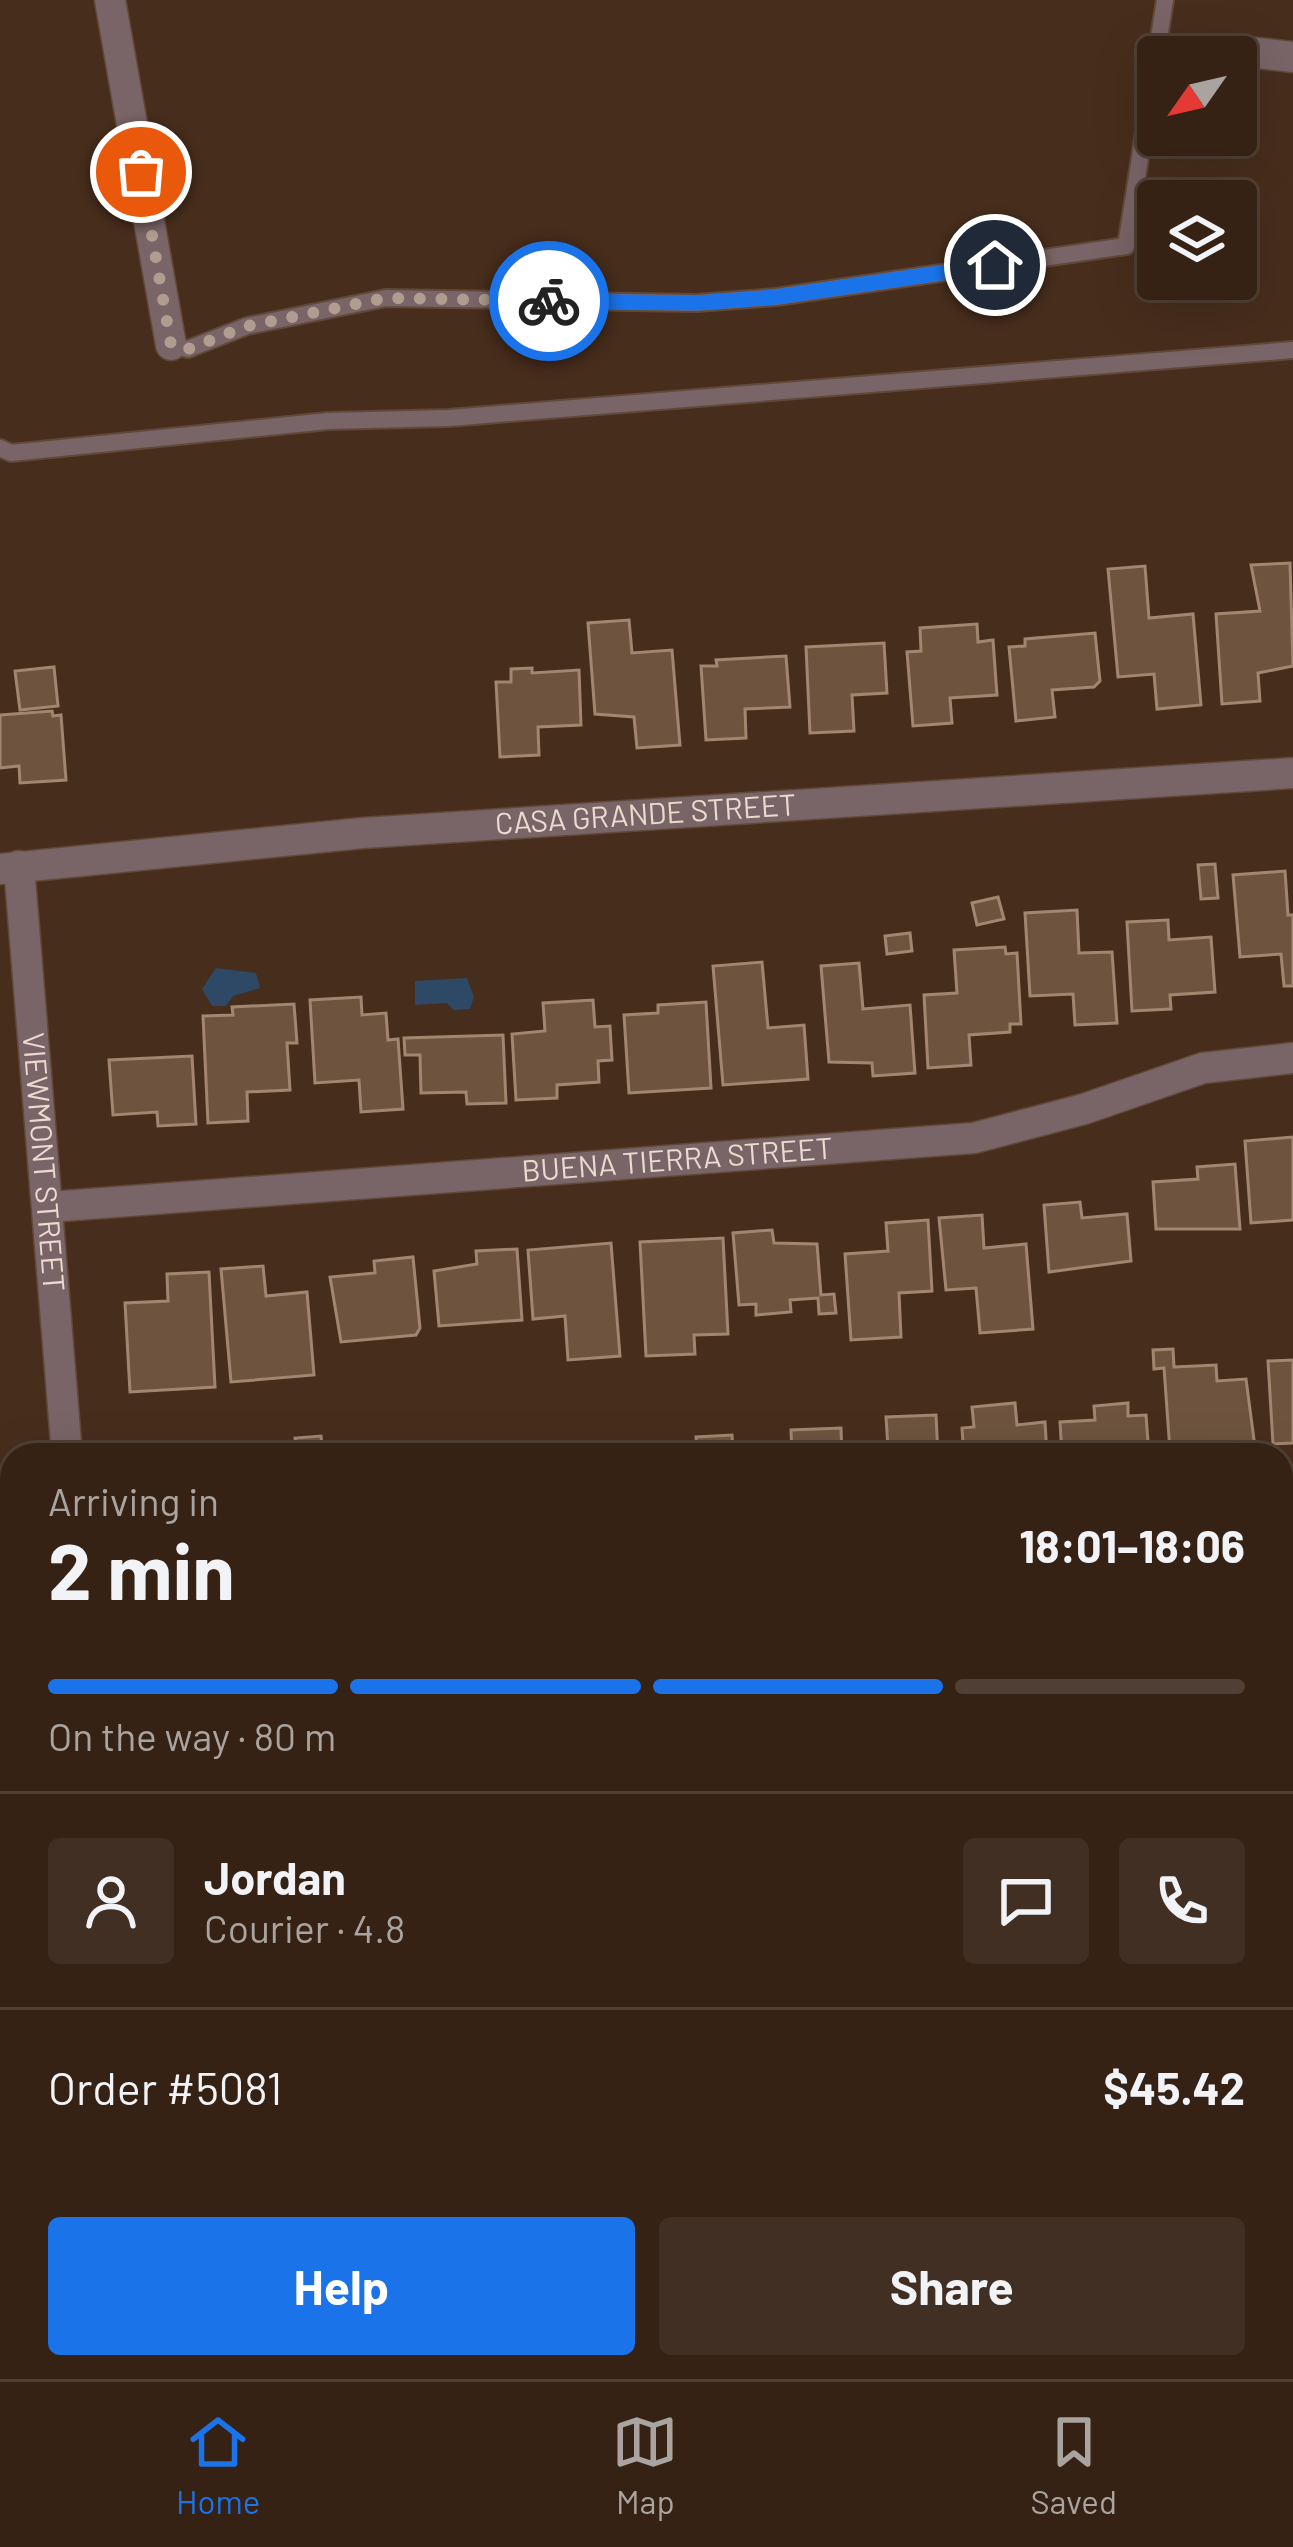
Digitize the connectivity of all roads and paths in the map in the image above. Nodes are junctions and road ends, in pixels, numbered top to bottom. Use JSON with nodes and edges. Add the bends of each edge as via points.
{"nodes":[{"id":1,"x":110,"y":0,"type":"edge"},
{"id":2,"x":1166,"y":0,"type":"edge"},
{"id":3,"x":1257,"y":53,"type":"edge"},
{"id":4,"x":1293,"y":57,"type":"edge"},
{"id":5,"x":171,"y":345,"type":"joint"},
{"id":6,"x":1293,"y":350,"type":"edge"},
{"id":7,"x":0,"y":448,"type":"edge"},
{"id":8,"x":1293,"y":772,"type":"edge"},
{"id":9,"x":9,"y":868,"type":"edge"},
{"id":10,"x":1293,"y":1058,"type":"edge"},
{"id":11,"x":49,"y":1207,"type":"junction"},
{"id":12,"x":66,"y":1443,"type":"edge"}],
"edges":[{"from":1,"to":5,"type":"street"},
{"from":2,"to":5,"type":"lane","via":[[1126,246],[697,303],[386,298],[247,326],[188,349]]},
{"from":3,"to":4,"type":"street"},
{"from":6,"to":7,"type":"lane"},
{"from":8,"to":9,"type":"street","name":"CASA GRANDE STREET","via":[[363,833]]},
{"from":9,"to":11,"type":"street","name":"VIEWMONT STREET"},
{"from":10,"to":11,"type":"street","name":"BUENA TIERRA STREET","via":[[1203,1068],[974,1138]]},
{"from":11,"to":12,"type":"street","name":"VIEWMONT STREET"}]}
